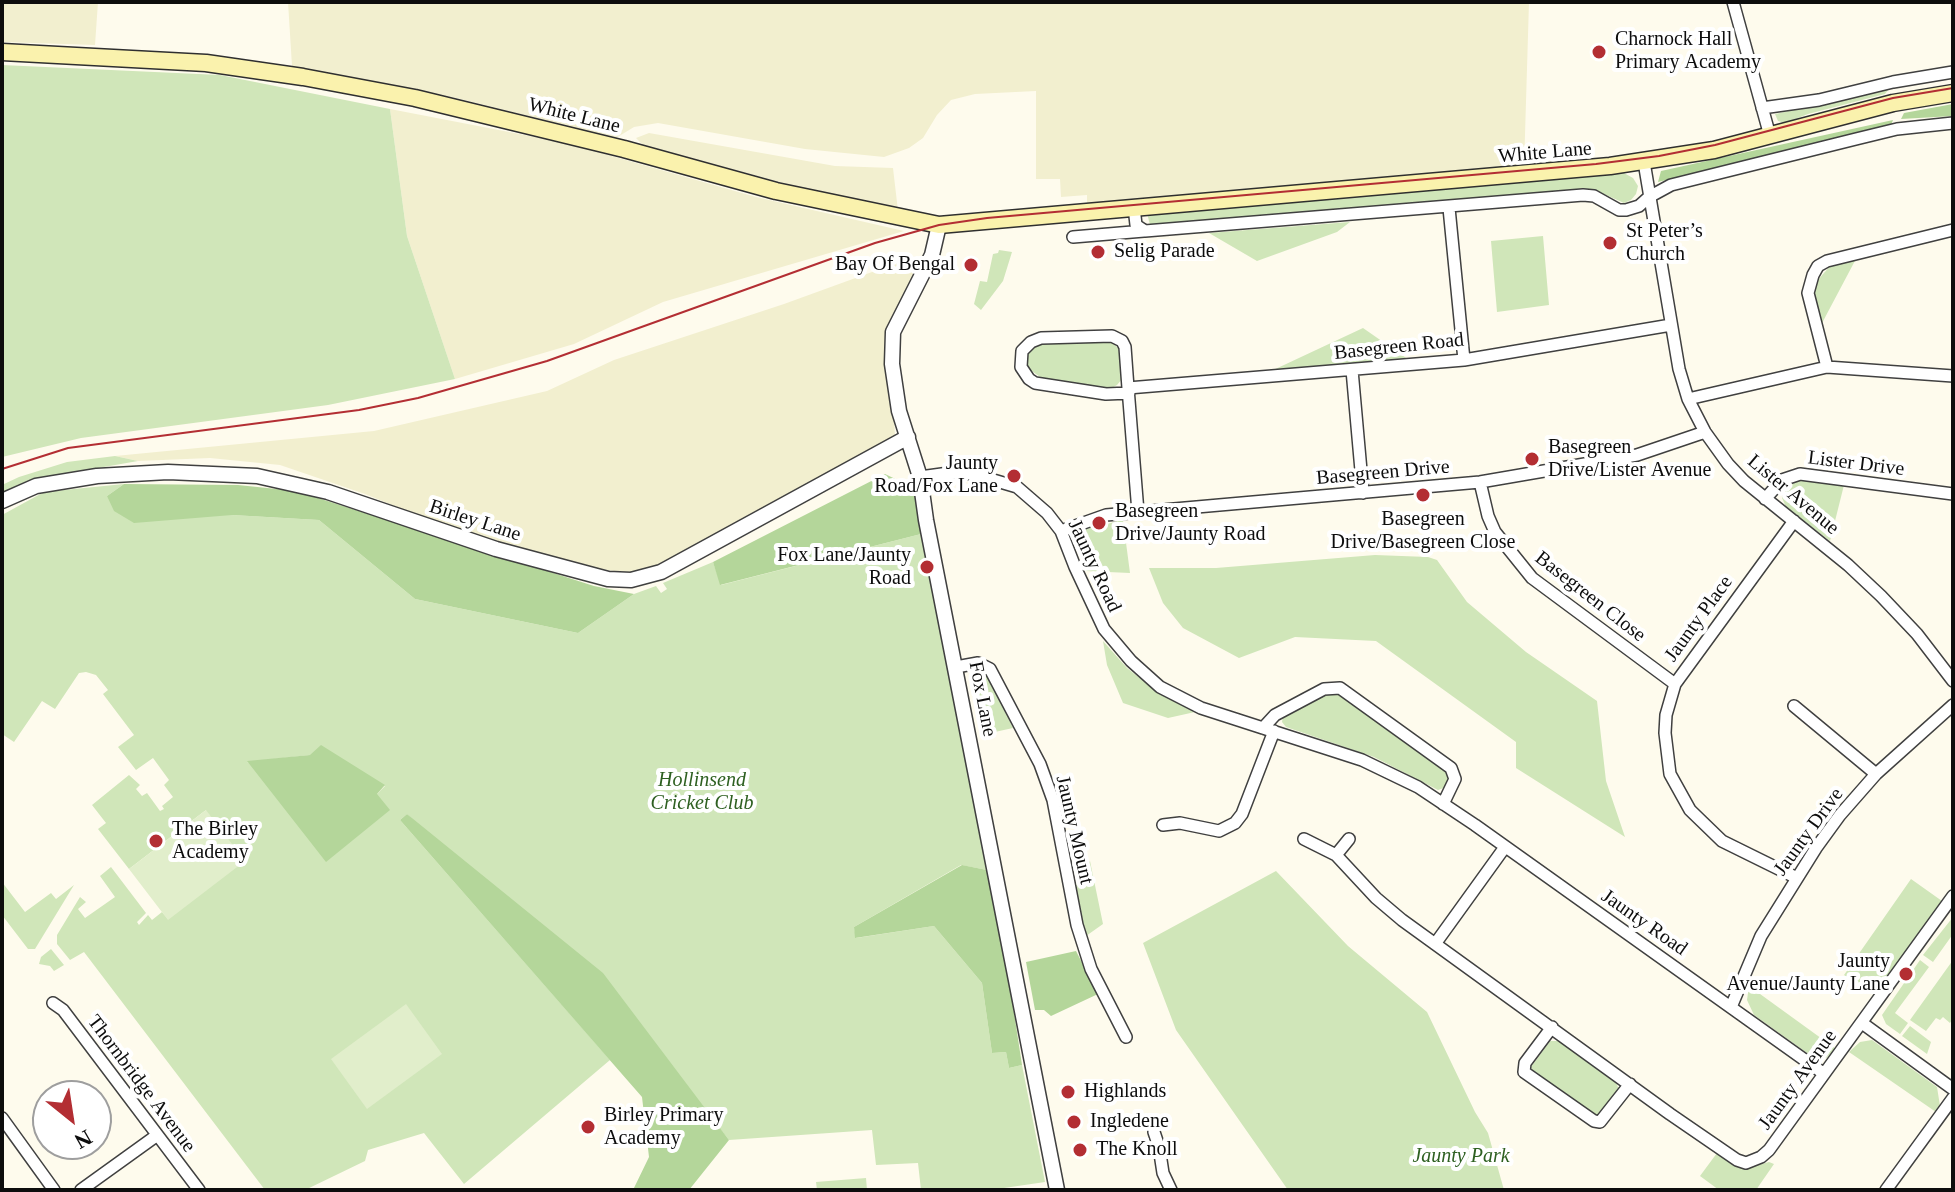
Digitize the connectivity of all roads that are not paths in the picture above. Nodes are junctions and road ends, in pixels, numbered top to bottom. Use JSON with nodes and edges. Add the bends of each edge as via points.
{"nodes":[{"id":1,"x":1733,"y":2,"type":"edge"},
{"id":2,"x":2,"y":52,"type":"edge"},
{"id":3,"x":1953,"y":72,"type":"edge"},
{"id":4,"x":1953,"y":93,"type":"edge"},
{"id":5,"x":1762,"y":108,"type":"junction"},
{"id":6,"x":1953,"y":123,"type":"edge"},
{"id":7,"x":1770,"y":136,"type":"junction"},
{"id":8,"x":1644,"y":162,"type":"junction"},
{"id":9,"x":1649,"y":197,"type":"junction"},
{"id":10,"x":1134,"y":207,"type":"junction"},
{"id":11,"x":1449,"y":208,"type":"junction"},
{"id":12,"x":939,"y":225,"type":"junction"},
{"id":13,"x":1953,"y":230,"type":"edge"},
{"id":14,"x":1145,"y":231,"type":"junction"},
{"id":15,"x":1073,"y":237,"type":"dead end"},
{"id":16,"x":1671,"y":325,"type":"junction"},
{"id":17,"x":1464,"y":360,"type":"junction"},
{"id":18,"x":1827,"y":367,"type":"junction"},
{"id":19,"x":1352,"y":370,"type":"junction"},
{"id":20,"x":1953,"y":376,"type":"edge"},
{"id":21,"x":1129,"y":391,"type":"junction"},
{"id":22,"x":1688,"y":399,"type":"junction"},
{"id":23,"x":1705,"y":432,"type":"junction"},
{"id":24,"x":908,"y":437,"type":"junction"},
{"id":25,"x":920,"y":477,"type":"junction"},
{"id":26,"x":1480,"y":482,"type":"junction"},
{"id":27,"x":1363,"y":493,"type":"junction"},
{"id":28,"x":1953,"y":494,"type":"edge"},
{"id":29,"x":1765,"y":499,"type":"junction"},
{"id":30,"x":2,"y":501,"type":"edge"},
{"id":31,"x":1138,"y":512,"type":"junction"},
{"id":32,"x":1794,"y":521,"type":"junction"},
{"id":33,"x":1061,"y":531,"type":"junction"},
{"id":34,"x":1953,"y":655,"type":"edge"},
{"id":35,"x":1941,"y":664,"type":"junction"},
{"id":36,"x":956,"y":667,"type":"junction"},
{"id":37,"x":1953,"y":681,"type":"edge"},
{"id":38,"x":1675,"y":684,"type":"junction"},
{"id":39,"x":1953,"y":705,"type":"edge"},
{"id":40,"x":1794,"y":706,"type":"dead end"},
{"id":41,"x":1268,"y":729,"type":"junction"},
{"id":42,"x":1876,"y":774,"type":"junction"},
{"id":43,"x":1443,"y":804,"type":"junction"},
{"id":44,"x":1163,"y":825,"type":"dead end"},
{"id":45,"x":1304,"y":839,"type":"dead end"},
{"id":46,"x":1349,"y":839,"type":"dead end"},
{"id":47,"x":1505,"y":847,"type":"junction"},
{"id":48,"x":1336,"y":855,"type":"junction"},
{"id":49,"x":1797,"y":878,"type":"junction"},
{"id":50,"x":1953,"y":896,"type":"edge"},
{"id":51,"x":1435,"y":944,"type":"junction"},
{"id":52,"x":53,"y":1003,"type":"dead end"},
{"id":53,"x":1731,"y":1007,"type":"junction"},
{"id":54,"x":1862,"y":1023,"type":"junction"},
{"id":55,"x":1552,"y":1027,"type":"junction"},
{"id":56,"x":1126,"y":1037,"type":"dead end"},
{"id":57,"x":1823,"y":1073,"type":"junction"},
{"id":58,"x":1630,"y":1084,"type":"junction"},
{"id":59,"x":1953,"y":1089,"type":"edge"},
{"id":60,"x":1953,"y":1098,"type":"edge"},
{"id":61,"x":2,"y":1118,"type":"edge"},
{"id":62,"x":1154,"y":1132,"type":"dead end"},
{"id":63,"x":156,"y":1136,"type":"junction"},
{"id":64,"x":54,"y":1190,"type":"edge"},
{"id":65,"x":81,"y":1190,"type":"edge"},
{"id":66,"x":199,"y":1190,"type":"edge"},
{"id":67,"x":1057,"y":1190,"type":"edge"},
{"id":68,"x":1171,"y":1190,"type":"edge"},
{"id":69,"x":1886,"y":1190,"type":"edge"}],
"edges":[{"from":1,"to":5,"type":"street"},
{"from":2,"to":12,"type":"main road","name":"White Lane","via":[[206,63],[303,77],[415,98],[776,191]]},
{"from":3,"to":5,"type":"street"},
{"from":4,"to":7,"type":"main road","name":"White Lane"},
{"from":5,"to":7,"type":"street"},
{"from":6,"to":9,"type":"street","via":[[1842,142],[1671,185]]},
{"from":7,"to":8,"type":"main road","name":"White Lane"},
{"from":8,"to":9,"type":"street","name":"Lister Avenue"},
{"from":8,"to":10,"type":"main road","name":"White Lane"},
{"from":9,"to":11,"type":"street","via":[[1626,210],[1583,195]]},
{"from":9,"to":16,"type":"street","name":"Lister Avenue"},
{"from":10,"to":12,"type":"main road","name":"White Lane"},
{"from":10,"to":14,"type":"street","via":[[1136,225]]},
{"from":11,"to":14,"type":"street"},
{"from":11,"to":17,"type":"street"},
{"from":12,"to":24,"type":"street","name":"Fox Lane","via":[[932,255],[893,332],[895,387]]},
{"from":13,"to":18,"type":"street","via":[[1818,266],[1808,293]]},
{"from":14,"to":15,"type":"street"},
{"from":16,"to":17,"type":"street","name":"Basegreen Road"},
{"from":16,"to":22,"type":"street","name":"Lister Avenue"},
{"from":17,"to":19,"type":"street","name":"Basegreen Road"},
{"from":18,"to":20,"type":"street"},
{"from":18,"to":22,"type":"street"},
{"from":19,"to":21,"type":"street","name":"Basegreen Road"},
{"from":19,"to":27,"type":"street"},
{"from":21,"to":21,"type":"street","name":"Basegreen Road","via":[[1125,347],[1117,338],[1041,338],[1022,351],[1021,367],[1035,383],[1106,394]]},
{"from":21,"to":31,"type":"street","name":"Basegreen Road"},
{"from":22,"to":23,"type":"street","name":"Lister Avenue"},
{"from":23,"to":26,"type":"street","name":"Basegreen Drive","via":[[1626,457]]},
{"from":23,"to":29,"type":"street","name":"Lister Avenue","via":[[1728,464]]},
{"from":24,"to":25,"type":"street","name":"Fox Lane"},
{"from":24,"to":30,"type":"street","name":"Birley Lane","via":[[661,572],[631,580],[588,575],[328,492],[245,474],[97,476],[36,486]]},
{"from":25,"to":33,"type":"street","name":"Jaunty Road","via":[[973,474],[1006,483],[1034,500]]},
{"from":25,"to":36,"type":"street","name":"Fox Lane"},
{"from":26,"to":27,"type":"street","name":"Basegreen Drive"},
{"from":26,"to":38,"type":"street","name":"Basegreen Close","via":[[1495,532],[1518,564]]},
{"from":27,"to":31,"type":"street","name":"Basegreen Drive"},
{"from":28,"to":29,"type":"street","name":"Lister Drive","via":[[1800,474],[1782,480]]},
{"from":29,"to":32,"type":"street","name":"Lister Avenue"},
{"from":31,"to":33,"type":"street","name":"Basegreen Drive","via":[[1106,515]]},
{"from":32,"to":35,"type":"street","name":"Lister Avenue","via":[[1881,596]]},
{"from":32,"to":38,"type":"street","name":"Jaunty Place"},
{"from":33,"to":41,"type":"street","name":"Jaunty Road","via":[[1093,610],[1131,661],[1190,704]]},
{"from":34,"to":35,"type":"street"},
{"from":35,"to":37,"type":"street","name":"Lister Avenue"},
{"from":36,"to":56,"type":"street","name":"Jaunty Mount","via":[[978,663],[990,669],[1040,764],[1053,800],[1086,955]]},
{"from":36,"to":67,"type":"street","name":"Fox Lane"},
{"from":38,"to":49,"type":"street","name":"Jaunty Place","via":[[1665,733],[1670,774],[1679,793],[1722,841]]},
{"from":39,"to":42,"type":"street","name":"Jaunty Drive"},
{"from":40,"to":42,"type":"street"},
{"from":41,"to":43,"type":"street","name":"Jaunty Road","via":[[1390,772]]},
{"from":41,"to":43,"type":"street","via":[[1275,715],[1324,689],[1340,688],[1451,768],[1455,779]]},
{"from":41,"to":44,"type":"street","via":[[1235,823],[1219,831]]},
{"from":42,"to":49,"type":"street","name":"Jaunty Drive"},
{"from":43,"to":47,"type":"street","name":"Jaunty Road"},
{"from":45,"to":48,"type":"street","name":"Jaunty Avenue"},
{"from":46,"to":48,"type":"street"},
{"from":47,"to":51,"type":"street"},
{"from":47,"to":53,"type":"street","name":"Jaunty Road"},
{"from":48,"to":51,"type":"street","name":"Jaunty Avenue","via":[[1388,909]]},
{"from":49,"to":53,"type":"street","name":"Jaunty Drive","via":[[1761,936]]},
{"from":50,"to":54,"type":"street","name":"Jaunty Avenue"},
{"from":51,"to":55,"type":"street","name":"Jaunty Avenue"},
{"from":52,"to":63,"type":"street","name":"Thornbridge Avenue"},
{"from":53,"to":57,"type":"street","name":"Jaunty Road"},
{"from":54,"to":57,"type":"street","name":"Jaunty Avenue"},
{"from":54,"to":59,"type":"street"},
{"from":55,"to":58,"type":"street","name":"Jaunty Avenue"},
{"from":55,"to":58,"type":"street","via":[[1524,1072],[1600,1122]]},
{"from":57,"to":58,"type":"street","name":"Jaunty Avenue","via":[[1769,1150],[1746,1163]]},
{"from":60,"to":69,"type":"street"},
{"from":61,"to":64,"type":"street"},
{"from":62,"to":68,"type":"street"},
{"from":63,"to":65,"type":"street"},
{"from":63,"to":66,"type":"street","name":"Thornbridge Avenue"}]}
